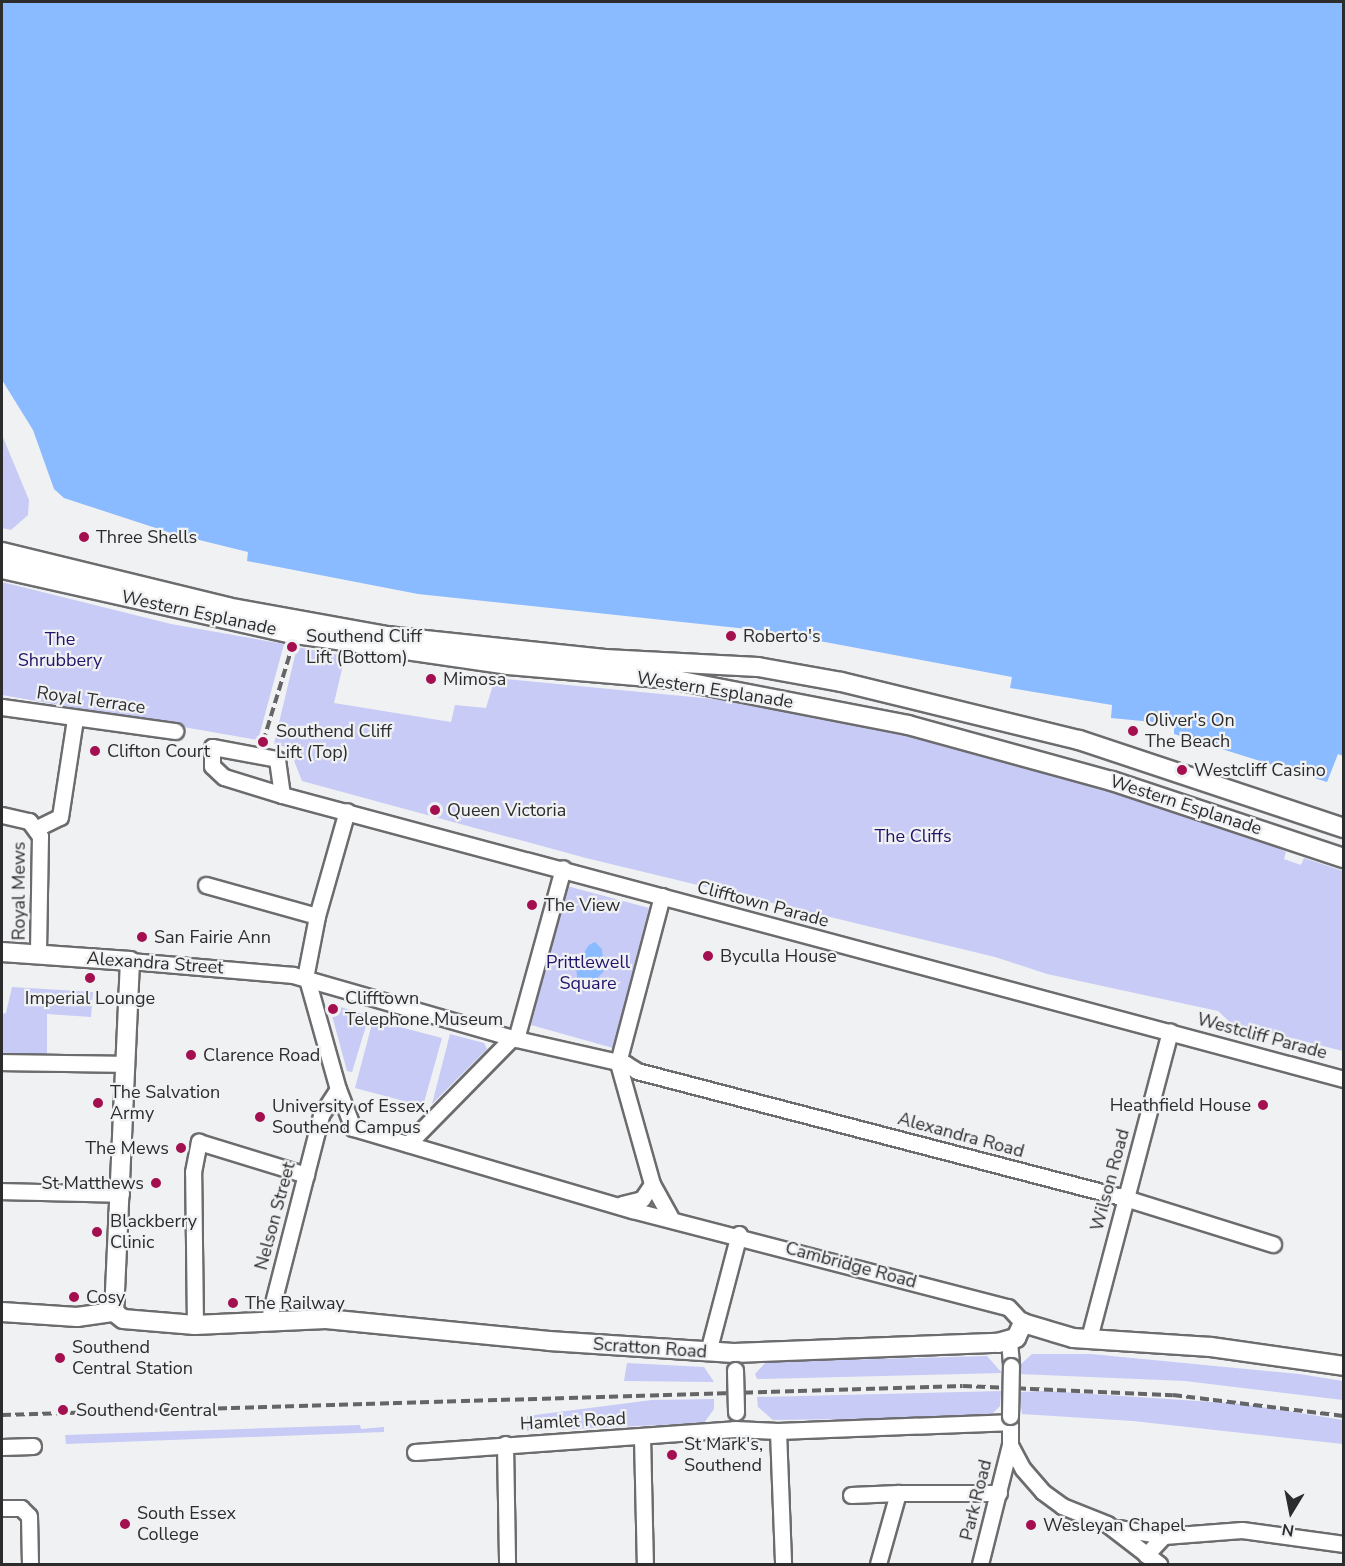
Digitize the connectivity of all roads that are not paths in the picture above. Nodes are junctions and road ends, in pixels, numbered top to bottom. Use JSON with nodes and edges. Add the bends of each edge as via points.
{"nodes":[{"id":1,"x":2,"y":552,"type":"edge"},
{"id":2,"x":2,"y":569,"type":"edge"},
{"id":3,"x":2,"y":706,"type":"edge"},
{"id":4,"x":75,"y":719,"type":"junction"},
{"id":5,"x":175,"y":731,"type":"dead end"},
{"id":6,"x":282,"y":795,"type":"junction"},
{"id":7,"x":347,"y":811,"type":"junction"},
{"id":8,"x":2,"y":815,"type":"edge"},
{"id":9,"x":36,"y":828,"type":"junction"},
{"id":10,"x":1344,"y":828,"type":"edge"},
{"id":11,"x":1344,"y":858,"type":"edge"},
{"id":12,"x":563,"y":868,"type":"junction"},
{"id":13,"x":206,"y":885,"type":"dead end"},
{"id":14,"x":662,"y":896,"type":"junction"},
{"id":15,"x":316,"y":915,"type":"junction"},
{"id":16,"x":2,"y":952,"type":"edge"},
{"id":17,"x":38,"y":955,"type":"junction"},
{"id":18,"x":130,"y":961,"type":"junction"},
{"id":19,"x":306,"y":978,"type":"junction"},
{"id":20,"x":1170,"y":1032,"type":"junction"},
{"id":21,"x":514,"y":1038,"type":"junction"},
{"id":22,"x":2,"y":1062,"type":"edge"},
{"id":23,"x":618,"y":1063,"type":"junction"},
{"id":24,"x":125,"y":1064,"type":"junction"},
{"id":25,"x":631,"y":1075,"type":"junction"},
{"id":26,"x":1344,"y":1079,"type":"edge"},
{"id":27,"x":338,"y":1089,"type":"junction"},
{"id":28,"x":408,"y":1144,"type":"junction"},
{"id":29,"x":306,"y":1175,"type":"junction"},
{"id":30,"x":652,"y":1184,"type":"junction"},
{"id":31,"x":2,"y":1191,"type":"edge"},
{"id":32,"x":121,"y":1194,"type":"junction"},
{"id":33,"x":1125,"y":1198,"type":"junction"},
{"id":34,"x":622,"y":1204,"type":"junction"},
{"id":35,"x":670,"y":1217,"type":"junction"},
{"id":36,"x":739,"y":1234,"type":"junction"},
{"id":37,"x":1273,"y":1244,"type":"dead end"},
{"id":38,"x":2,"y":1312,"type":"edge"},
{"id":39,"x":114,"y":1312,"type":"junction"},
{"id":40,"x":268,"y":1322,"type":"junction"},
{"id":41,"x":1023,"y":1323,"type":"junction"},
{"id":42,"x":195,"y":1326,"type":"junction"},
{"id":43,"x":1089,"y":1338,"type":"junction"},
{"id":44,"x":1009,"y":1341,"type":"junction"},
{"id":45,"x":708,"y":1353,"type":"junction"},
{"id":46,"x":734,"y":1362,"type":"junction"},
{"id":47,"x":1344,"y":1366,"type":"edge"},
{"id":48,"x":1009,"y":1419,"type":"junction"},
{"id":49,"x":734,"y":1428,"type":"junction"},
{"id":50,"x":778,"y":1431,"type":"junction"},
{"id":51,"x":642,"y":1436,"type":"junction"},
{"id":52,"x":506,"y":1444,"type":"junction"},
{"id":53,"x":1010,"y":1445,"type":"junction"},
{"id":54,"x":33,"y":1446,"type":"dead end"},
{"id":55,"x":2,"y":1447,"type":"edge"},
{"id":56,"x":415,"y":1452,"type":"dead end"},
{"id":57,"x":1000,"y":1490,"type":"junction"},
{"id":58,"x":1042,"y":1492,"type":"junction"},
{"id":59,"x":898,"y":1494,"type":"junction"},
{"id":60,"x":851,"y":1495,"type":"dead end"},
{"id":61,"x":2,"y":1508,"type":"edge"},
{"id":62,"x":1107,"y":1524,"type":"junction"},
{"id":63,"x":1164,"y":1536,"type":"junction"},
{"id":64,"x":1344,"y":1544,"type":"edge"},
{"id":65,"x":1146,"y":1555,"type":"junction"},
{"id":66,"x":30,"y":1564,"type":"edge"},
{"id":67,"x":507,"y":1564,"type":"edge"},
{"id":68,"x":645,"y":1564,"type":"edge"},
{"id":69,"x":783,"y":1564,"type":"edge"},
{"id":70,"x":878,"y":1564,"type":"edge"},
{"id":71,"x":980,"y":1564,"type":"edge"},
{"id":72,"x":1159,"y":1564,"type":"edge"}],
"edges":[{"from":1,"to":10,"type":"street","name":"Western Esplanade","via":[[227,607],[387,636],[604,659],[758,667],[841,682],[1079,740]]},
{"from":2,"to":11,"type":"street","name":"Western Esplanade","via":[[300,634],[496,664],[671,679],[879,718],[1112,781]]},
{"from":3,"to":4,"type":"street","name":"Royal Terrace"},
{"from":4,"to":5,"type":"street","name":"Royal Terrace"},
{"from":4,"to":9,"type":"street","name":"Royal Mews","via":[[60,817]]},
{"from":6,"to":6,"type":"street","name":"Clifftown Parade","via":[[224,777],[212,766],[212,747],[277,759]]},
{"from":6,"to":7,"type":"street","name":"Clifftown Parade"},
{"from":7,"to":12,"type":"street","name":"Clifftown Parade"},
{"from":7,"to":15,"type":"street"},
{"from":8,"to":9,"type":"street","name":"Royal Mews","via":[[29,821]]},
{"from":9,"to":17,"type":"street","name":"Royal Mews","via":[[41,844]]},
{"from":12,"to":14,"type":"street","name":"Clifftown Parade"},
{"from":12,"to":21,"type":"street"},
{"from":13,"to":15,"type":"street"},
{"from":14,"to":20,"type":"street","name":"Clifftown Parade"},
{"from":14,"to":23,"type":"street"},
{"from":15,"to":19,"type":"street"},
{"from":16,"to":17,"type":"street","name":"Alexandra Street"},
{"from":17,"to":18,"type":"street","name":"Alexandra Street"},
{"from":18,"to":19,"type":"street","name":"Alexandra Street","via":[[249,969]]},
{"from":18,"to":24,"type":"street"},
{"from":19,"to":21,"type":"street","name":"Alexandra Road"},
{"from":19,"to":27,"type":"street"},
{"from":20,"to":26,"type":"street","name":"Westcliff Parade"},
{"from":20,"to":33,"type":"street","name":"Wilson Road"},
{"from":21,"to":23,"type":"street","name":"Alexandra Road"},
{"from":21,"to":28,"type":"street"},
{"from":22,"to":24,"type":"street"},
{"from":23,"to":25,"type":"street","name":"Alexandra Road"},
{"from":24,"to":32,"type":"street"},
{"from":25,"to":30,"type":"street"},
{"from":25,"to":33,"type":"street","name":"Alexandra Road"},
{"from":27,"to":28,"type":"street","name":"Cambridge Road","via":[[348,1123],[360,1131]]},
{"from":27,"to":29,"type":"street","name":"Nelson Street","via":[[321,1115]]},
{"from":28,"to":34,"type":"street","name":"Cambridge Road"},
{"from":29,"to":40,"type":"street","name":"Nelson Street"},
{"from":29,"to":42,"type":"street","via":[[199,1142],[193,1172]]},
{"from":30,"to":34,"type":"street","via":[[642,1199]]},
{"from":30,"to":35,"type":"street"},
{"from":31,"to":32,"type":"street"},
{"from":32,"to":39,"type":"street"},
{"from":33,"to":37,"type":"street","name":"Alexandra Road"},
{"from":33,"to":43,"type":"street","name":"Wilson Road"},
{"from":34,"to":35,"type":"street","name":"Cambridge Road","via":[[632,1210]]},
{"from":35,"to":36,"type":"street","name":"Cambridge Road"},
{"from":36,"to":41,"type":"street","name":"Cambridge Road","via":[[1008,1307]]},
{"from":36,"to":45,"type":"street"},
{"from":38,"to":39,"type":"street","via":[[77,1317]]},
{"from":39,"to":42,"type":"street","name":"Scratton Road","via":[[123,1319]]},
{"from":40,"to":42,"type":"street","name":"Scratton Road"},
{"from":40,"to":45,"type":"street","name":"Scratton Road","via":[[383,1322],[549,1341]]},
{"from":41,"to":43,"type":"street","name":"Cambridge Road","via":[[1073,1338]]},
{"from":41,"to":44,"type":"street","via":[[1016,1338]]},
{"from":43,"to":47,"type":"street","name":"Cambridge Road","via":[[1211,1347]]},
{"from":44,"to":46,"type":"street","name":"Scratton Road"},
{"from":44,"to":48,"type":"street","bridge":true},
{"from":45,"to":46,"type":"street","name":"Scratton Road"},
{"from":46,"to":49,"type":"street","bridge":true},
{"from":48,"to":50,"type":"street","name":"Hamlet Road"},
{"from":48,"to":53,"type":"street"},
{"from":49,"to":50,"type":"street","name":"Hamlet Road"},
{"from":49,"to":51,"type":"street","name":"Hamlet Road"},
{"from":50,"to":69,"type":"street"},
{"from":51,"to":52,"type":"street","name":"Hamlet Road"},
{"from":51,"to":68,"type":"street"},
{"from":52,"to":56,"type":"street","name":"Hamlet Road"},
{"from":52,"to":67,"type":"street"},
{"from":53,"to":57,"type":"street","name":"Park Road"},
{"from":53,"to":58,"type":"street"},
{"from":54,"to":55,"type":"street"},
{"from":57,"to":58,"type":"street","via":[[1023,1483]]},
{"from":57,"to":59,"type":"street"},
{"from":57,"to":71,"type":"street","name":"Park Road"},
{"from":58,"to":62,"type":"street","via":[[1062,1506]]},
{"from":59,"to":60,"type":"street"},
{"from":59,"to":70,"type":"street"},
{"from":61,"to":66,"type":"street","via":[[21,1508],[29,1516]]},
{"from":62,"to":63,"type":"street","via":[[1136,1534]]},
{"from":62,"to":65,"type":"street"},
{"from":63,"to":64,"type":"street","via":[[1242,1530]]},
{"from":63,"to":65,"type":"street"},
{"from":65,"to":72,"type":"street"}]}
